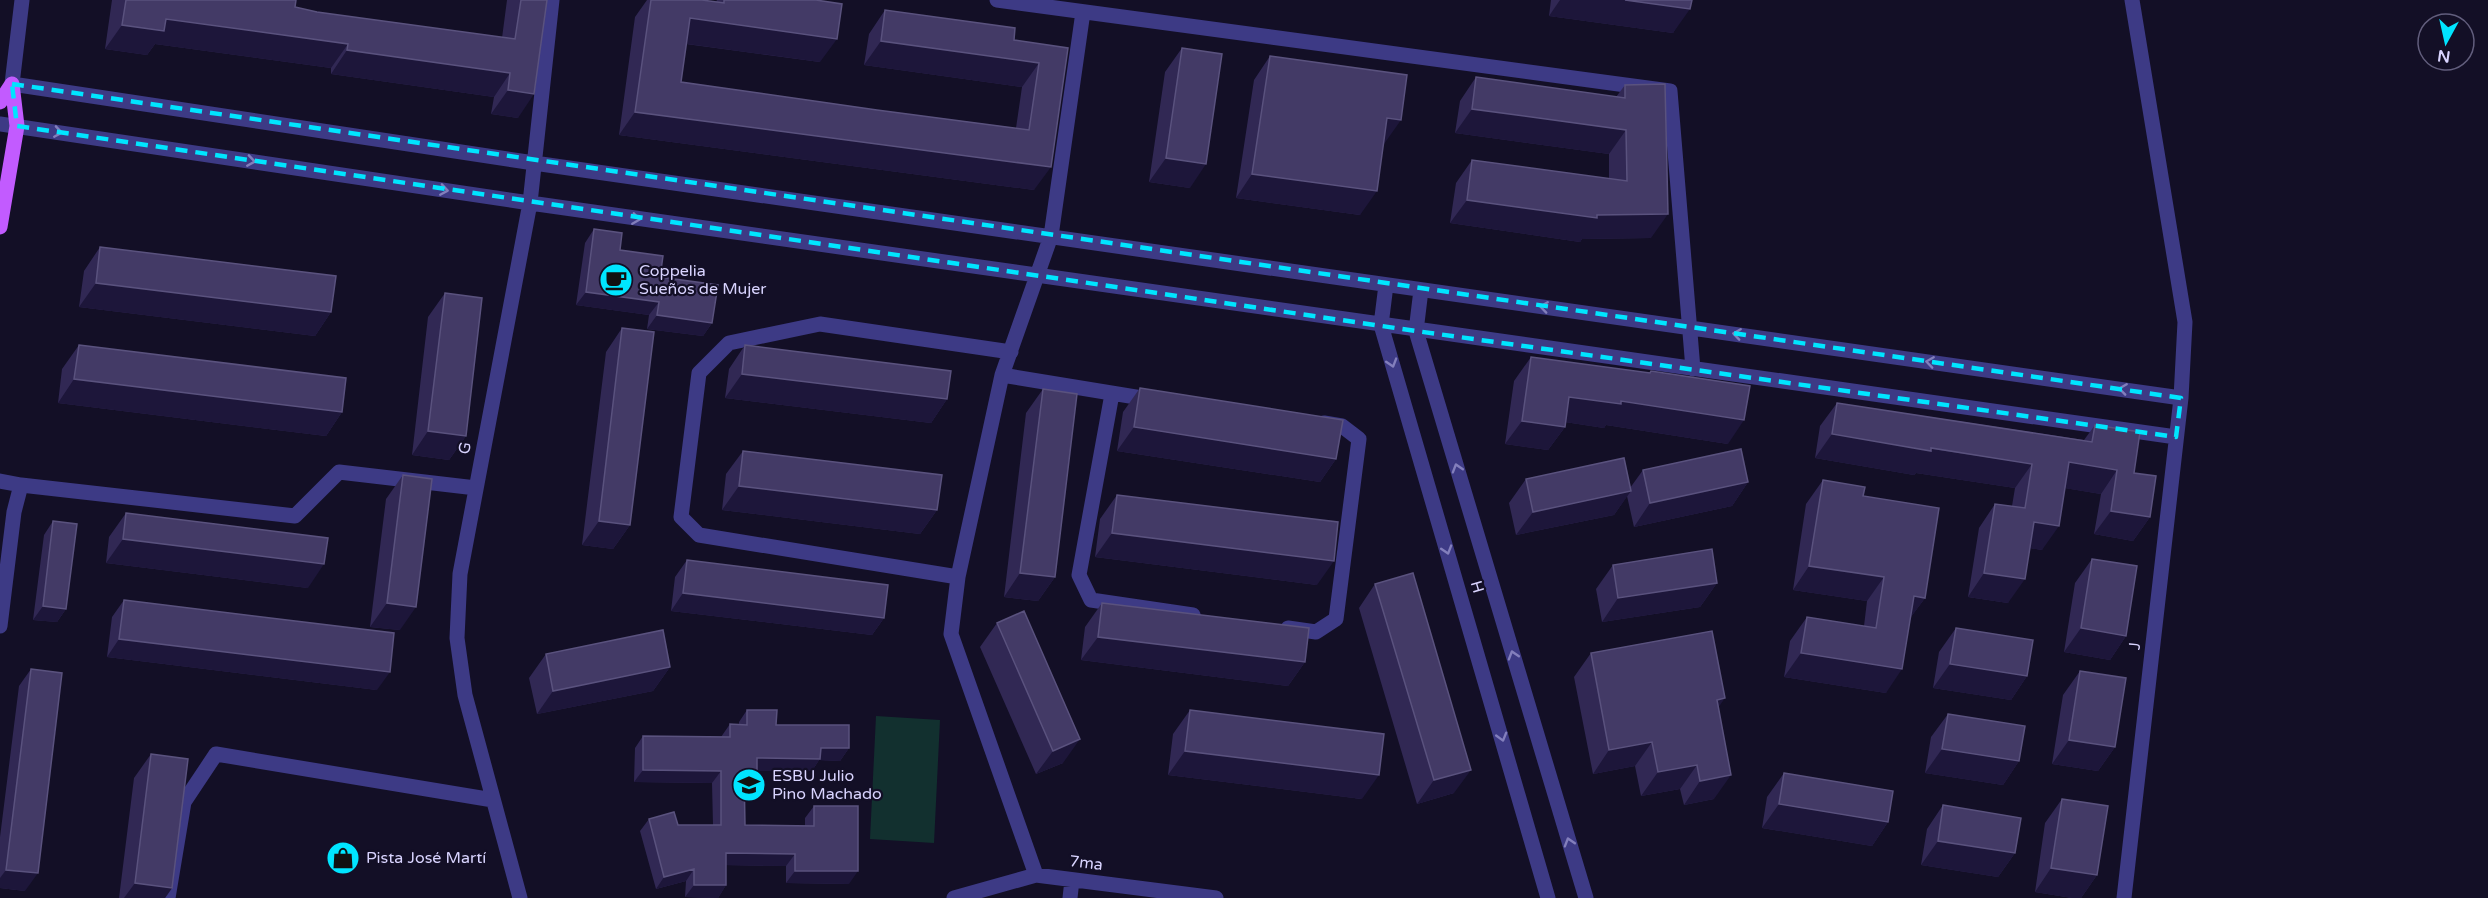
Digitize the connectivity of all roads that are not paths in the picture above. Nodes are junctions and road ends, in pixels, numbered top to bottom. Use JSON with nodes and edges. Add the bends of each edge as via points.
{"nodes":[{"id":1,"x":22,"y":0,"type":"edge"},
{"id":2,"x":552,"y":0,"type":"edge"},
{"id":3,"x":997,"y":0,"type":"edge"},
{"id":4,"x":2132,"y":0,"type":"edge"},
{"id":5,"x":1083,"y":12,"type":"junction"},
{"id":6,"x":6,"y":84,"type":"edge"},
{"id":7,"x":0,"y":102,"type":"edge"},
{"id":8,"x":0,"y":124,"type":"edge"},
{"id":9,"x":17,"y":126,"type":"junction"},
{"id":10,"x":534,"y":163,"type":"junction"},
{"id":11,"x":530,"y":203,"type":"junction"},
{"id":12,"x":0,"y":227,"type":"edge"},
{"id":13,"x":1051,"y":236,"type":"junction"},
{"id":14,"x":1037,"y":276,"type":"junction"},
{"id":15,"x":1386,"y":285,"type":"junction"},
{"id":16,"x":1421,"y":290,"type":"junction"},
{"id":17,"x":1380,"y":325,"type":"junction"},
{"id":18,"x":1689,"y":327,"type":"junction"},
{"id":19,"x":1416,"y":331,"type":"junction"},
{"id":20,"x":1011,"y":352,"type":"junction"},
{"id":21,"x":1693,"y":369,"type":"junction"},
{"id":22,"x":1002,"y":375,"type":"junction"},
{"id":23,"x":1112,"y":394,"type":"junction"},
{"id":24,"x":2181,"y":398,"type":"junction"},
{"id":25,"x":1170,"y":402,"type":"edge"},
{"id":26,"x":1307,"y":421,"type":"edge"},
{"id":27,"x":2176,"y":437,"type":"junction"},
{"id":28,"x":0,"y":481,"type":"edge"},
{"id":29,"x":21,"y":485,"type":"junction"},
{"id":30,"x":476,"y":488,"type":"junction"},
{"id":31,"x":958,"y":577,"type":"junction"},
{"id":32,"x":1209,"y":617,"type":"edge"},
{"id":33,"x":1269,"y":625,"type":"edge"},
{"id":34,"x":0,"y":626,"type":"edge"},
{"id":35,"x":493,"y":800,"type":"junction"},
{"id":36,"x":1036,"y":875,"type":"junction"},
{"id":37,"x":1072,"y":880,"type":"junction"},
{"id":38,"x":168,"y":898,"type":"edge"},
{"id":39,"x":520,"y":898,"type":"edge"},
{"id":40,"x":954,"y":898,"type":"edge"},
{"id":41,"x":1071,"y":898,"type":"edge"},
{"id":42,"x":1216,"y":898,"type":"edge"},
{"id":43,"x":1548,"y":898,"type":"edge"},
{"id":44,"x":1586,"y":898,"type":"edge"},
{"id":45,"x":2124,"y":898,"type":"edge"}],
"edges":[{"from":1,"to":6,"type":"street"},
{"from":2,"to":10,"type":"street","name":"G"},
{"from":3,"to":5,"type":"street"},
{"from":4,"to":24,"type":"street","name":"J","via":[[2185,322]]},
{"from":5,"to":13,"type":"street"},
{"from":5,"to":18,"type":"street","via":[[1670,91]]},
{"from":6,"to":7,"type":"main road"},
{"from":6,"to":9,"type":"main road"},
{"from":6,"to":10,"type":"street"},
{"from":8,"to":9,"type":"street"},
{"from":9,"to":11,"type":"street","one_way":true},
{"from":9,"to":12,"type":"main road"},
{"from":10,"to":11,"type":"street","name":"G"},
{"from":10,"to":13,"type":"street"},
{"from":11,"to":14,"type":"street","one_way":true},
{"from":11,"to":30,"type":"street","name":"G"},
{"from":13,"to":14,"type":"street"},
{"from":13,"to":15,"type":"street"},
{"from":14,"to":17,"type":"street"},
{"from":14,"to":20,"type":"street"},
{"from":15,"to":16,"type":"street"},
{"from":15,"to":17,"type":"street","name":"H"},
{"from":18,"to":16,"type":"street","one_way":true},
{"from":16,"to":19,"type":"street","name":"H"},
{"from":17,"to":19,"type":"street"},
{"from":17,"to":43,"type":"street","name":"H","one_way":true},
{"from":18,"to":21,"type":"street"},
{"from":24,"to":18,"type":"street","one_way":true},
{"from":19,"to":21,"type":"street"},
{"from":44,"to":19,"type":"street","name":"H","one_way":true},
{"from":20,"to":22,"type":"street"},
{"from":20,"to":31,"type":"street","via":[[820,324],[729,343],[699,373],[681,516],[699,535]]},
{"from":21,"to":27,"type":"street"},
{"from":22,"to":23,"type":"street"},
{"from":22,"to":31,"type":"street"},
{"from":23,"to":25,"type":"street"},
{"from":23,"to":32,"type":"street","via":[[1079,575],[1092,600]]},
{"from":24,"to":27,"type":"street","name":"J"},
{"from":26,"to":33,"type":"street","via":[[1342,426],[1359,439],[1336,620],[1316,632]]},
{"from":27,"to":45,"type":"street","name":"J"},
{"from":28,"to":29,"type":"street"},
{"from":29,"to":30,"type":"street","via":[[295,516],[339,472]]},
{"from":29,"to":34,"type":"street"},
{"from":30,"to":35,"type":"street","name":"G","via":[[460,574],[457,638],[465,696]]},
{"from":31,"to":36,"type":"street","via":[[951,634]]},
{"from":35,"to":38,"type":"street","via":[[216,754],[184,802]]},
{"from":35,"to":39,"type":"street","name":"G"},
{"from":36,"to":37,"type":"street","name":"7ma"},
{"from":36,"to":40,"type":"street","name":"7ma"},
{"from":37,"to":41,"type":"street"},
{"from":37,"to":42,"type":"street","name":"7ma"}]}
